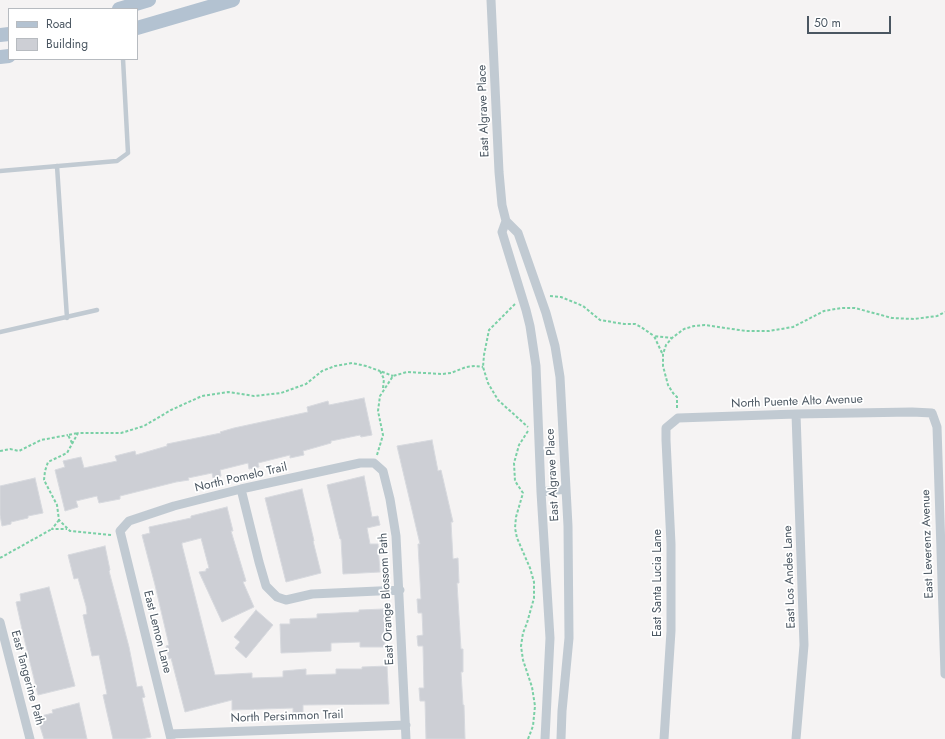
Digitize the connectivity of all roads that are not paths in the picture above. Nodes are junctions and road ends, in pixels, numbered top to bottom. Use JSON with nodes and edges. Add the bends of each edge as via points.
{"nodes":[{"id":1,"x":148,"y":0,"type":"edge"},
{"id":2,"x":233,"y":0,"type":"edge"},
{"id":3,"x":491,"y":0,"type":"edge"},
{"id":4,"x":122,"y":8,"type":"edge"},
{"id":5,"x":138,"y":28,"type":"edge"},
{"id":6,"x":123,"y":60,"type":"edge"},
{"id":7,"x":57,"y":166,"type":"junction"},
{"id":8,"x":0,"y":171,"type":"edge"},
{"id":9,"x":506,"y":221,"type":"junction"},
{"id":10,"x":97,"y":310,"type":"dead end"},
{"id":11,"x":67,"y":318,"type":"junction"},
{"id":12,"x":0,"y":332,"type":"edge"},
{"id":13,"x":932,"y":413,"type":"joint"},
{"id":14,"x":796,"y":414,"type":"junction"},
{"id":15,"x":666,"y":428,"type":"joint"},
{"id":16,"x":374,"y":463,"type":"joint"},
{"id":17,"x":241,"y":489,"type":"junction"},
{"id":18,"x":566,"y":489,"type":"junction"},
{"id":19,"x":541,"y":492,"type":"junction"},
{"id":20,"x":120,"y":531,"type":"joint"},
{"id":21,"x":400,"y":590,"type":"junction"},
{"id":22,"x":0,"y":622,"type":"edge"},
{"id":23,"x":944,"y":632,"type":"edge"},
{"id":24,"x":945,"y":674,"type":"edge"},
{"id":25,"x":406,"y":725,"type":"junction"},
{"id":26,"x":171,"y":736,"type":"edge"},
{"id":27,"x":30,"y":739,"type":"edge"},
{"id":28,"x":406,"y":739,"type":"edge"},
{"id":29,"x":545,"y":739,"type":"edge"},
{"id":30,"x":561,"y":739,"type":"edge"},
{"id":31,"x":664,"y":739,"type":"edge"},
{"id":32,"x":796,"y":739,"type":"edge"}],
"edges":[{"from":1,"to":4,"type":"main road"},
{"from":2,"to":5,"type":"main road"},
{"from":3,"to":9,"type":"street","name":"East Algrave Place","via":[[499,183]]},
{"from":6,"to":7,"type":"lane","via":[[128,153],[117,161]]},
{"from":7,"to":8,"type":"lane"},
{"from":7,"to":11,"type":"lane"},
{"from":9,"to":18,"type":"street","name":"East Algrave Place","via":[[518,233],[555,346],[561,384]]},
{"from":9,"to":19,"type":"street","name":"East Algrave Place","via":[[502,232],[524,301],[533,344],[538,386]]},
{"from":10,"to":11,"type":"lane"},
{"from":11,"to":12,"type":"lane"},
{"from":13,"to":14,"type":"street","name":"North Puente Alto Avenue"},
{"from":13,"to":23,"type":"street","name":"East Leverenz Avenue","via":[[937,427]]},
{"from":14,"to":15,"type":"street","name":"North Puente Alto Avenue","via":[[678,418]]},
{"from":14,"to":32,"type":"street","name":"East Los Andes Lane","via":[[804,646]]},
{"from":15,"to":31,"type":"street","name":"East Santa Lucia Lane","via":[[672,631]]},
{"from":16,"to":17,"type":"street","name":"North Pomelo Trail","via":[[360,463]]},
{"from":16,"to":21,"type":"street","name":"East Orange Blossom Path","via":[[383,472],[390,499]]},
{"from":17,"to":20,"type":"street","name":"North Pomelo Trail","via":[[174,506],[129,521]]},
{"from":17,"to":21,"type":"street","via":[[266,586],[277,597],[286,600],[312,594]]},
{"from":18,"to":19,"type":"street"},
{"from":18,"to":30,"type":"street","name":"East Algrave Place","via":[[569,638]]},
{"from":19,"to":29,"type":"street","name":"East Algrave Place","via":[[550,638]]},
{"from":20,"to":26,"type":"street","name":"East Lemon Lane"},
{"from":21,"to":25,"type":"street","name":"East Orange Blossom Path"},
{"from":22,"to":27,"type":"street","name":"East Tangerine Path"},
{"from":23,"to":24,"type":"street","name":"East Leverenz Avenue"},
{"from":25,"to":26,"type":"street","name":"North Persimmon Trail"},
{"from":25,"to":28,"type":"street","name":"East Orange Blossom Path"}]}
